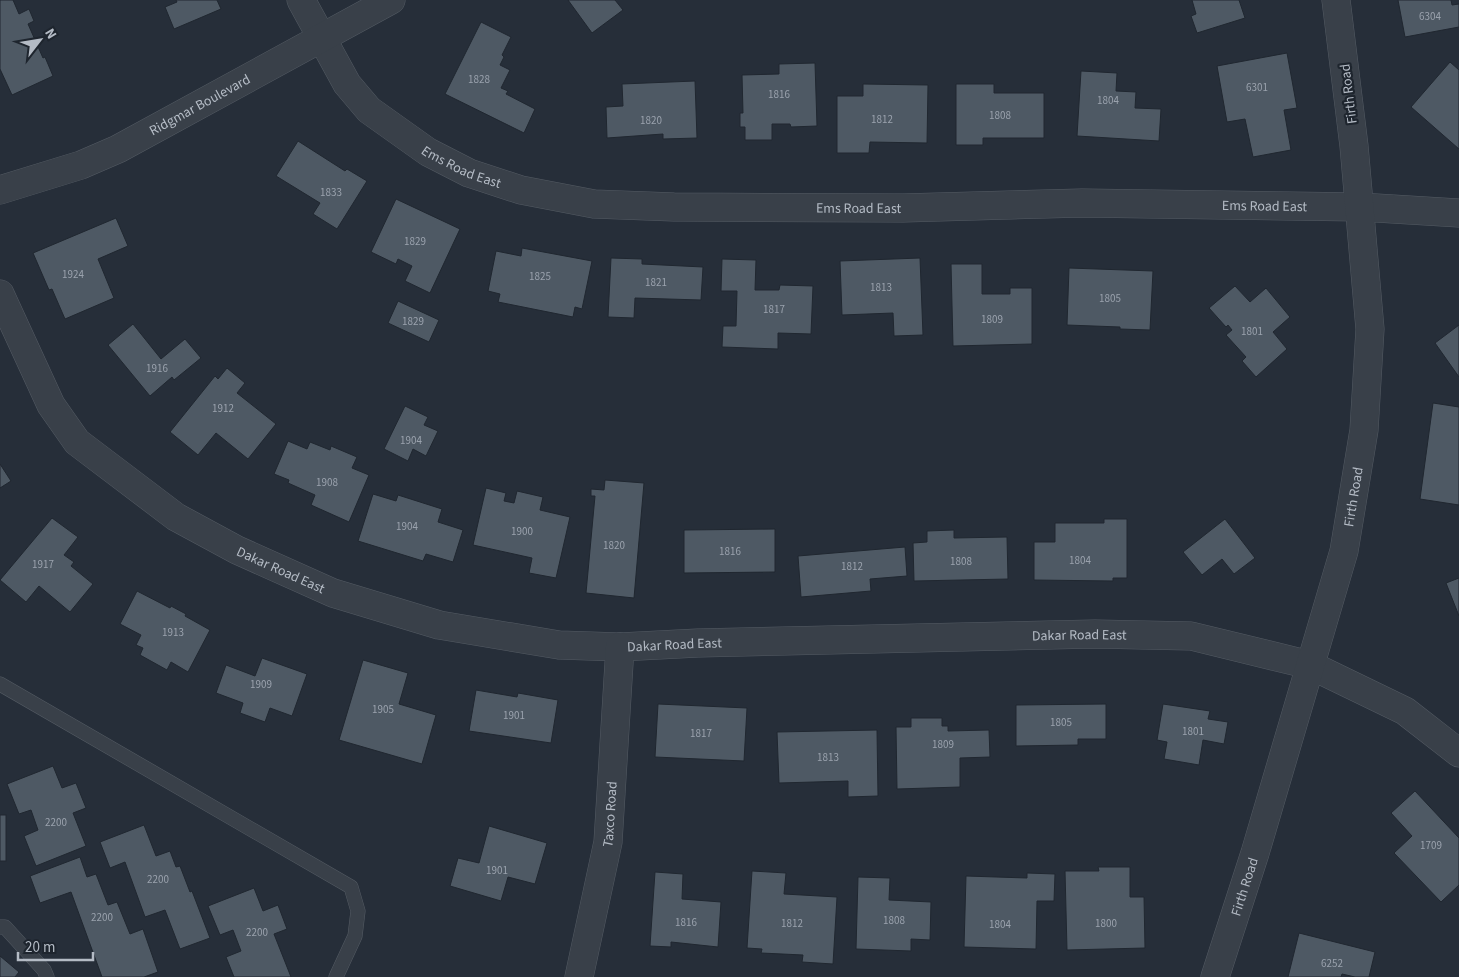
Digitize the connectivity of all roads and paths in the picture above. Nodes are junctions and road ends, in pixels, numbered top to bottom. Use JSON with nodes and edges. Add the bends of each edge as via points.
{"nodes":[{"id":1,"x":301,"y":0,"type":"edge"},
{"id":2,"x":391,"y":0,"type":"edge"},
{"id":3,"x":1336,"y":0,"type":"edge"},
{"id":4,"x":321,"y":39,"type":"junction"},
{"id":5,"x":0,"y":190,"type":"edge"},
{"id":6,"x":1360,"y":207,"type":"junction"},
{"id":7,"x":1459,"y":213,"type":"edge"},
{"id":8,"x":0,"y":294,"type":"edge"},
{"id":9,"x":620,"y":647,"type":"junction"},
{"id":10,"x":1310,"y":665,"type":"junction"},
{"id":11,"x":0,"y":684,"type":"edge"},
{"id":12,"x":1459,"y":753,"type":"edge"},
{"id":13,"x":0,"y":927,"type":"edge"},
{"id":14,"x":47,"y":977,"type":"edge"},
{"id":15,"x":336,"y":977,"type":"edge"},
{"id":16,"x":579,"y":977,"type":"edge"},
{"id":17,"x":1215,"y":977,"type":"edge"}],
"edges":[{"from":1,"to":4,"type":"street","name":"Ems Road East"},
{"from":2,"to":4,"type":"street","name":"Ridgmar Boulevard"},
{"from":3,"to":6,"type":"street","name":"Firth Road"},
{"from":4,"to":5,"type":"street","name":"Ridgmar Boulevard","via":[[118,149],[81,165]]},
{"from":4,"to":6,"type":"street","name":"Ems Road East","via":[[347,84],[369,110],[428,152],[468,173],[520,190],[594,204],[903,208],[1082,203]]},
{"from":6,"to":7,"type":"street","name":"Ems Road East"},
{"from":6,"to":10,"type":"street","name":"Firth Road","via":[[1370,329],[1364,430],[1344,551]]},
{"from":8,"to":9,"type":"street","name":"Dakar Road East","via":[[51,405],[77,442],[176,517],[237,550],[333,593],[439,625],[559,645]]},
{"from":9,"to":10,"type":"street","name":"Dakar Road East","via":[[1095,634],[1191,636]]},
{"from":9,"to":16,"type":"street","name":"Taxco Road","via":[[608,842]]},
{"from":10,"to":12,"type":"street","name":"Dakar Road East","via":[[1405,711]]},
{"from":10,"to":17,"type":"street","name":"Firth Road"},
{"from":11,"to":15,"type":"lane","via":[[350,887],[358,911],[355,936]]},
{"from":13,"to":14,"type":"lane","via":[[5,927]]}]}
